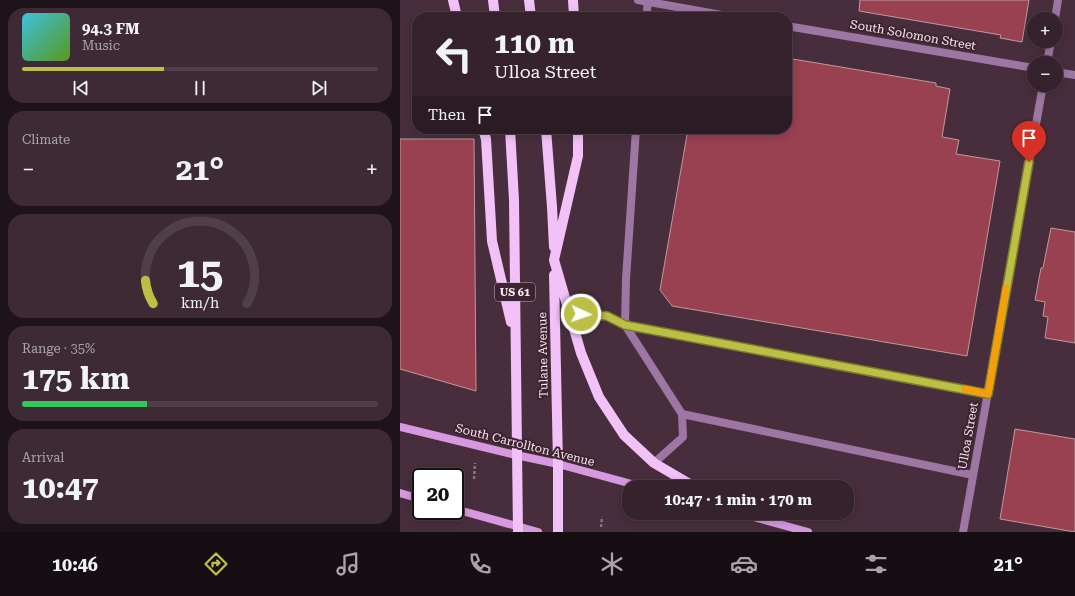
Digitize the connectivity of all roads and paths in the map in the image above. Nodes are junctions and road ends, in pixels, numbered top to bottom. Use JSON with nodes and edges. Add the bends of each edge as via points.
{"nodes":[{"id":1,"x":453,"y":0,"type":"edge"},
{"id":2,"x":493,"y":0,"type":"edge"},
{"id":3,"x":529,"y":0,"type":"edge"},
{"id":4,"x":573,"y":0,"type":"edge"},
{"id":5,"x":638,"y":0,"type":"edge"},
{"id":6,"x":1058,"y":0,"type":"edge"},
{"id":7,"x":648,"y":2,"type":"junction"},
{"id":8,"x":457,"y":12,"type":"edge"},
{"id":9,"x":494,"y":12,"type":"edge"},
{"id":10,"x":530,"y":12,"type":"edge"},
{"id":11,"x":574,"y":12,"type":"edge"},
{"id":12,"x":647,"y":12,"type":"edge"},
{"id":13,"x":705,"y":12,"type":"edge"},
{"id":14,"x":1056,"y":12,"type":"edge"},
{"id":15,"x":792,"y":27,"type":"edge"},
{"id":16,"x":1027,"y":67,"type":"edge"},
{"id":17,"x":1063,"y":73,"type":"edge"},
{"id":18,"x":1075,"y":75,"type":"edge"},
{"id":19,"x":1042,"y":92,"type":"edge"},
{"id":20,"x":485,"y":134,"type":"edge"},
{"id":21,"x":510,"y":134,"type":"edge"},
{"id":22,"x":546,"y":134,"type":"edge"},
{"id":23,"x":578,"y":134,"type":"edge"},
{"id":24,"x":636,"y":134,"type":"edge"},
{"id":25,"x":554,"y":260,"type":"junction"},
{"id":26,"x":569,"y":314,"type":"junction"},
{"id":27,"x":625,"y":325,"type":"junction"},
{"id":28,"x":515,"y":340,"type":"junction"},
{"id":29,"x":988,"y":394,"type":"junction"},
{"id":30,"x":682,"y":414,"type":"junction"},
{"id":31,"x":400,"y":427,"type":"edge"},
{"id":32,"x":516,"y":455,"type":"junction"},
{"id":33,"x":475,"y":463,"type":"dead end"},
{"id":34,"x":654,"y":463,"type":"junction"},
{"id":35,"x":558,"y":464,"type":"junction"},
{"id":36,"x":973,"y":475,"type":"junction"},
{"id":37,"x":474,"y":479,"type":"dead end"},
{"id":38,"x":683,"y":480,"type":"edge"},
{"id":39,"x":622,"y":481,"type":"edge"},
{"id":40,"x":400,"y":493,"type":"edge"},
{"id":41,"x":412,"y":496,"type":"edge"},
{"id":42,"x":464,"y":512,"type":"edge"},
{"id":43,"x":602,"y":517,"type":"dead end"},
{"id":44,"x":764,"y":520,"type":"edge"},
{"id":45,"x":601,"y":528,"type":"dead end"},
{"id":46,"x":518,"y":529,"type":"edge"},
{"id":47,"x":538,"y":532,"type":"edge"},
{"id":48,"x":558,"y":532,"type":"edge"},
{"id":49,"x":808,"y":532,"type":"edge"},
{"id":50,"x":963,"y":532,"type":"edge"}],
"edges":[{"from":1,"to":8,"type":"main road"},
{"from":2,"to":9,"type":"main road"},
{"from":3,"to":10,"type":"main road"},
{"from":4,"to":11,"type":"main road"},
{"from":5,"to":7,"type":"street"},
{"from":6,"to":14,"type":"street"},
{"from":7,"to":12,"type":"street"},
{"from":7,"to":13,"type":"street"},
{"from":15,"to":16,"type":"street","name":"South Solomon Street"},
{"from":17,"to":18,"type":"street"},
{"from":19,"to":29,"type":"street","name":"Ulloa Street"},
{"from":20,"to":28,"type":"main road","via":[[492,241]]},
{"from":21,"to":28,"type":"main road","number":"US 61","via":[[514,200]]},
{"from":22,"to":25,"type":"main road","name":"Tulane Avenue"},
{"from":23,"to":25,"type":"main road","via":[[578,156]]},
{"from":24,"to":27,"type":"street"},
{"from":25,"to":26,"type":"main road"},
{"from":25,"to":35,"type":"main road","name":"Tulane Avenue"},
{"from":26,"to":27,"type":"street","via":[[607,316]]},
{"from":26,"to":34,"type":"main road","via":[[599,397],[624,435]]},
{"from":27,"to":29,"type":"street"},
{"from":27,"to":30,"type":"street"},
{"from":28,"to":32,"type":"main road","number":"US 61"},
{"from":29,"to":36,"type":"street","name":"Ulloa Street"},
{"from":30,"to":34,"type":"street","via":[[683,437]]},
{"from":30,"to":36,"type":"street"},
{"from":31,"to":32,"type":"main road","name":"South Carrollton Avenue"},
{"from":32,"to":35,"type":"main road","name":"South Carrollton Avenue"},
{"from":32,"to":46,"type":"main road","number":"US 61"},
{"from":33,"to":37,"type":"path"},
{"from":34,"to":38,"type":"main road"},
{"from":35,"to":39,"type":"main road","name":"South Carrollton Avenue"},
{"from":35,"to":48,"type":"main road","name":"Tulane Avenue"},
{"from":36,"to":50,"type":"street","name":"Ulloa Street"},
{"from":40,"to":41,"type":"main road"},
{"from":42,"to":46,"type":"main road"},
{"from":43,"to":45,"type":"path"},
{"from":44,"to":49,"type":"main road"},
{"from":46,"to":47,"type":"main road"}]}
